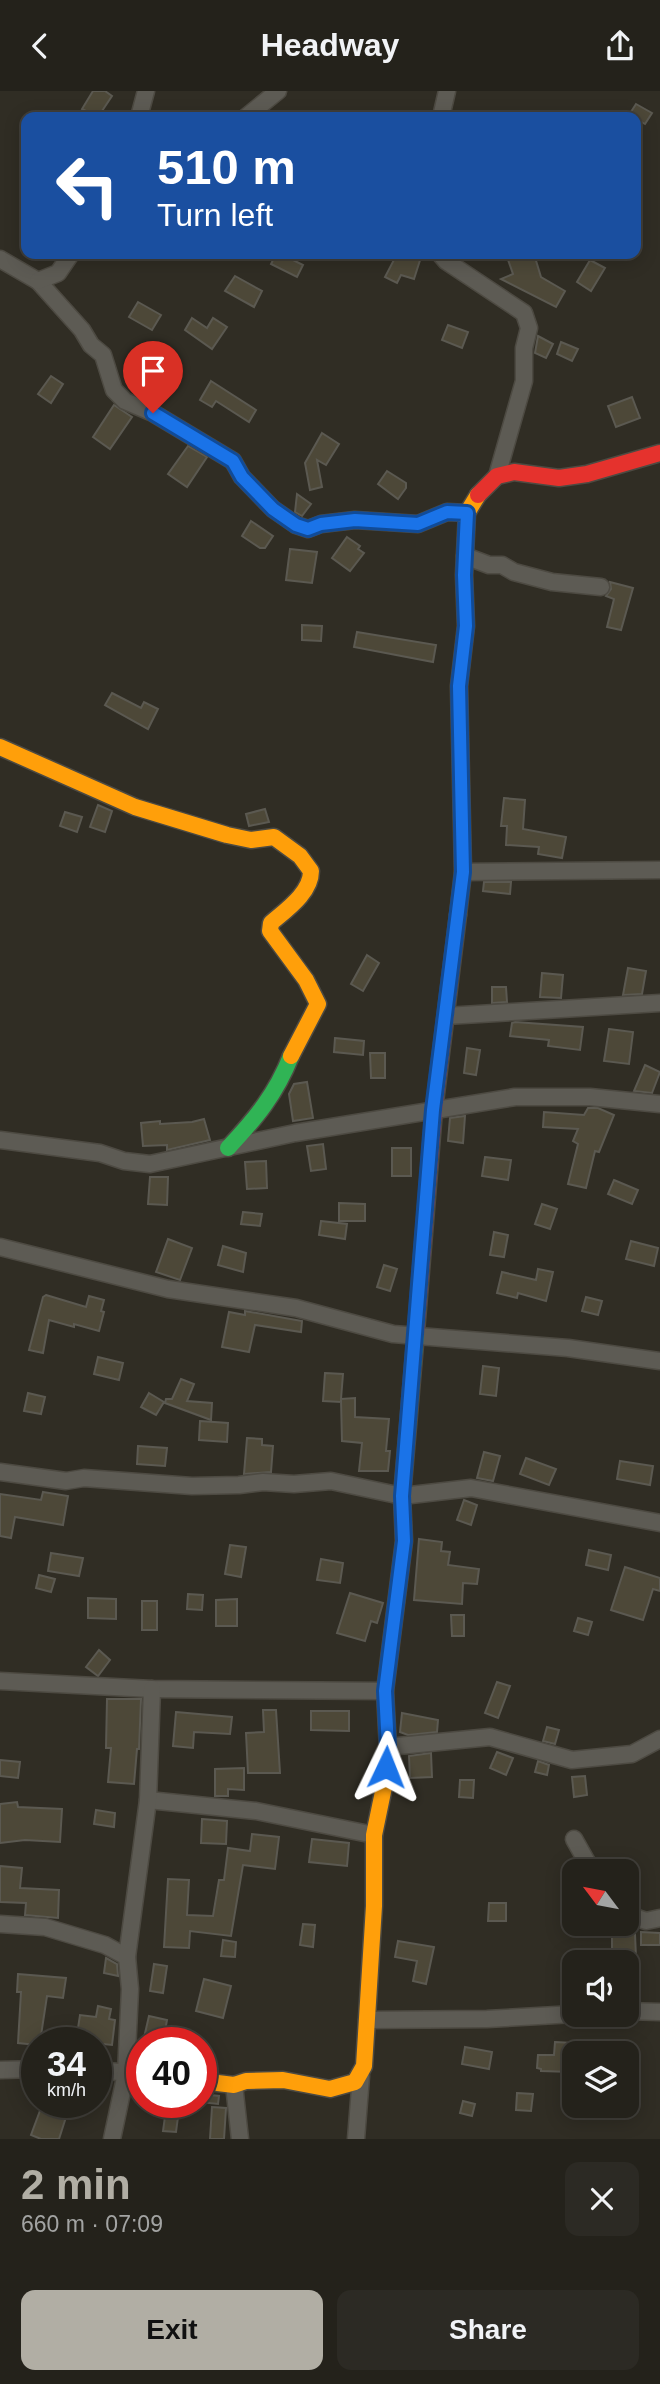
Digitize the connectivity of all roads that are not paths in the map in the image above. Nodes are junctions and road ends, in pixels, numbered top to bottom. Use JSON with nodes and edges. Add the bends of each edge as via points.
{"nodes":[{"id":1,"x":146,"y":91,"type":"edge"},
{"id":2,"x":278,"y":91,"type":"edge"},
{"id":3,"x":447,"y":91,"type":"edge"},
{"id":4,"x":140,"y":112,"type":"edge"},
{"id":5,"x":252,"y":112,"type":"edge"},
{"id":6,"x":442,"y":112,"type":"edge"},
{"id":7,"x":0,"y":259,"type":"edge"},
{"id":8,"x":68,"y":259,"type":"edge"},
{"id":9,"x":447,"y":259,"type":"edge"},
{"id":10,"x":38,"y":281,"type":"junction"},
{"id":11,"x":660,"y":453,"type":"edge"},
{"id":12,"x":497,"y":476,"type":"junction"},
{"id":13,"x":467,"y":513,"type":"junction"},
{"id":14,"x":465,"y":556,"type":"junction"},
{"id":15,"x":601,"y":587,"type":"dead end"},
{"id":16,"x":0,"y":747,"type":"edge"},
{"id":17,"x":660,"y":870,"type":"edge"},
{"id":18,"x":463,"y":872,"type":"junction"},
{"id":19,"x":660,"y":1003,"type":"edge"},
{"id":20,"x":446,"y":1016,"type":"junction"},
{"id":21,"x":660,"y":1104,"type":"edge"},
{"id":22,"x":433,"y":1110,"type":"junction"},
{"id":23,"x":0,"y":1140,"type":"edge"},
{"id":24,"x":229,"y":1149,"type":"junction"},
{"id":25,"x":0,"y":1247,"type":"edge"},
{"id":26,"x":416,"y":1336,"type":"junction"},
{"id":27,"x":660,"y":1361,"type":"edge"},
{"id":28,"x":0,"y":1472,"type":"edge"},
{"id":29,"x":402,"y":1496,"type":"junction"},
{"id":30,"x":660,"y":1523,"type":"edge"},
{"id":31,"x":0,"y":1681,"type":"edge"},
{"id":32,"x":152,"y":1689,"type":"junction"},
{"id":33,"x":385,"y":1691,"type":"junction"},
{"id":34,"x":660,"y":1739,"type":"edge"},
{"id":35,"x":388,"y":1747,"type":"junction"},
{"id":36,"x":148,"y":1800,"type":"junction"},
{"id":37,"x":374,"y":1835,"type":"junction"},
{"id":38,"x":575,"y":1839,"type":"dead end"},
{"id":39,"x":586,"y":1859,"type":"edge"},
{"id":40,"x":660,"y":1918,"type":"edge"},
{"id":41,"x":639,"y":1919,"type":"edge"},
{"id":42,"x":0,"y":1924,"type":"edge"},
{"id":43,"x":127,"y":1957,"type":"junction"},
{"id":44,"x":639,"y":2011,"type":"edge"},
{"id":45,"x":660,"y":2012,"type":"edge"},
{"id":46,"x":562,"y":2015,"type":"edge"},
{"id":47,"x":367,"y":2019,"type":"junction"},
{"id":48,"x":132,"y":2027,"type":"edge"},
{"id":49,"x":21,"y":2069,"type":"edge"},
{"id":50,"x":0,"y":2070,"type":"edge"},
{"id":51,"x":360,"y":2076,"type":"junction"},
{"id":52,"x":217,"y":2083,"type":"edge"},
{"id":53,"x":234,"y":2085,"type":"junction"},
{"id":54,"x":126,"y":2097,"type":"edge"},
{"id":55,"x":111,"y":2139,"type":"edge"},
{"id":56,"x":240,"y":2139,"type":"edge"},
{"id":57,"x":356,"y":2139,"type":"edge"}],
"edges":[{"from":1,"to":4,"type":"street"},
{"from":2,"to":5,"type":"street"},
{"from":3,"to":6,"type":"street"},
{"from":7,"to":10,"type":"street"},
{"from":8,"to":10,"type":"street","via":[[58,273]]},
{"from":9,"to":12,"type":"street","via":[[524,313],[528,328],[524,381]]},
{"from":10,"to":13,"type":"street","via":[[103,355],[114,390],[125,401],[233,461],[257,493],[296,525],[308,529],[355,520],[418,524],[447,512]]},
{"from":11,"to":12,"type":"street","via":[[559,478],[514,472]]},
{"from":12,"to":13,"type":"street","via":[[481,490]]},
{"from":13,"to":14,"type":"street"},
{"from":14,"to":15,"type":"street","via":[[552,582]]},
{"from":14,"to":18,"type":"street","via":[[466,626],[459,686]]},
{"from":16,"to":24,"type":"street","via":[[135,807],[227,835],[251,840],[274,837],[311,869],[302,893],[271,923],[270,931],[318,1004],[280,1084]]},
{"from":17,"to":18,"type":"street"},
{"from":18,"to":20,"type":"street"},
{"from":19,"to":20,"type":"street"},
{"from":20,"to":22,"type":"street"},
{"from":21,"to":22,"type":"street","via":[[590,1097],[515,1097]]},
{"from":22,"to":24,"type":"street"},
{"from":22,"to":26,"type":"street"},
{"from":23,"to":24,"type":"street","via":[[150,1164]]},
{"from":25,"to":26,"type":"street","via":[[168,1289],[296,1308],[393,1335]]},
{"from":26,"to":27,"type":"street","via":[[568,1348]]},
{"from":26,"to":29,"type":"street"},
{"from":28,"to":29,"type":"street","via":[[66,1481],[84,1478],[192,1486],[331,1481]]},
{"from":29,"to":30,"type":"street","via":[[471,1489]]},
{"from":29,"to":33,"type":"street","via":[[404,1541]]},
{"from":31,"to":32,"type":"street"},
{"from":32,"to":33,"type":"street"},
{"from":32,"to":36,"type":"street"},
{"from":33,"to":35,"type":"street"},
{"from":34,"to":35,"type":"street","via":[[632,1754],[572,1760],[490,1737]]},
{"from":35,"to":37,"type":"street"},
{"from":36,"to":37,"type":"street","via":[[256,1811]]},
{"from":36,"to":43,"type":"street"},
{"from":37,"to":47,"type":"street"},
{"from":38,"to":39,"type":"street"},
{"from":40,"to":41,"type":"street"},
{"from":42,"to":43,"type":"street","via":[[45,1927],[105,1945]]},
{"from":43,"to":48,"type":"street"},
{"from":44,"to":45,"type":"street"},
{"from":46,"to":47,"type":"street"},
{"from":47,"to":51,"type":"street"},
{"from":49,"to":50,"type":"street"},
{"from":51,"to":53,"type":"street","via":[[349,2085],[330,2089],[283,2081]]},
{"from":51,"to":57,"type":"street"},
{"from":52,"to":53,"type":"street"},
{"from":53,"to":56,"type":"street"},
{"from":54,"to":55,"type":"street"}]}
